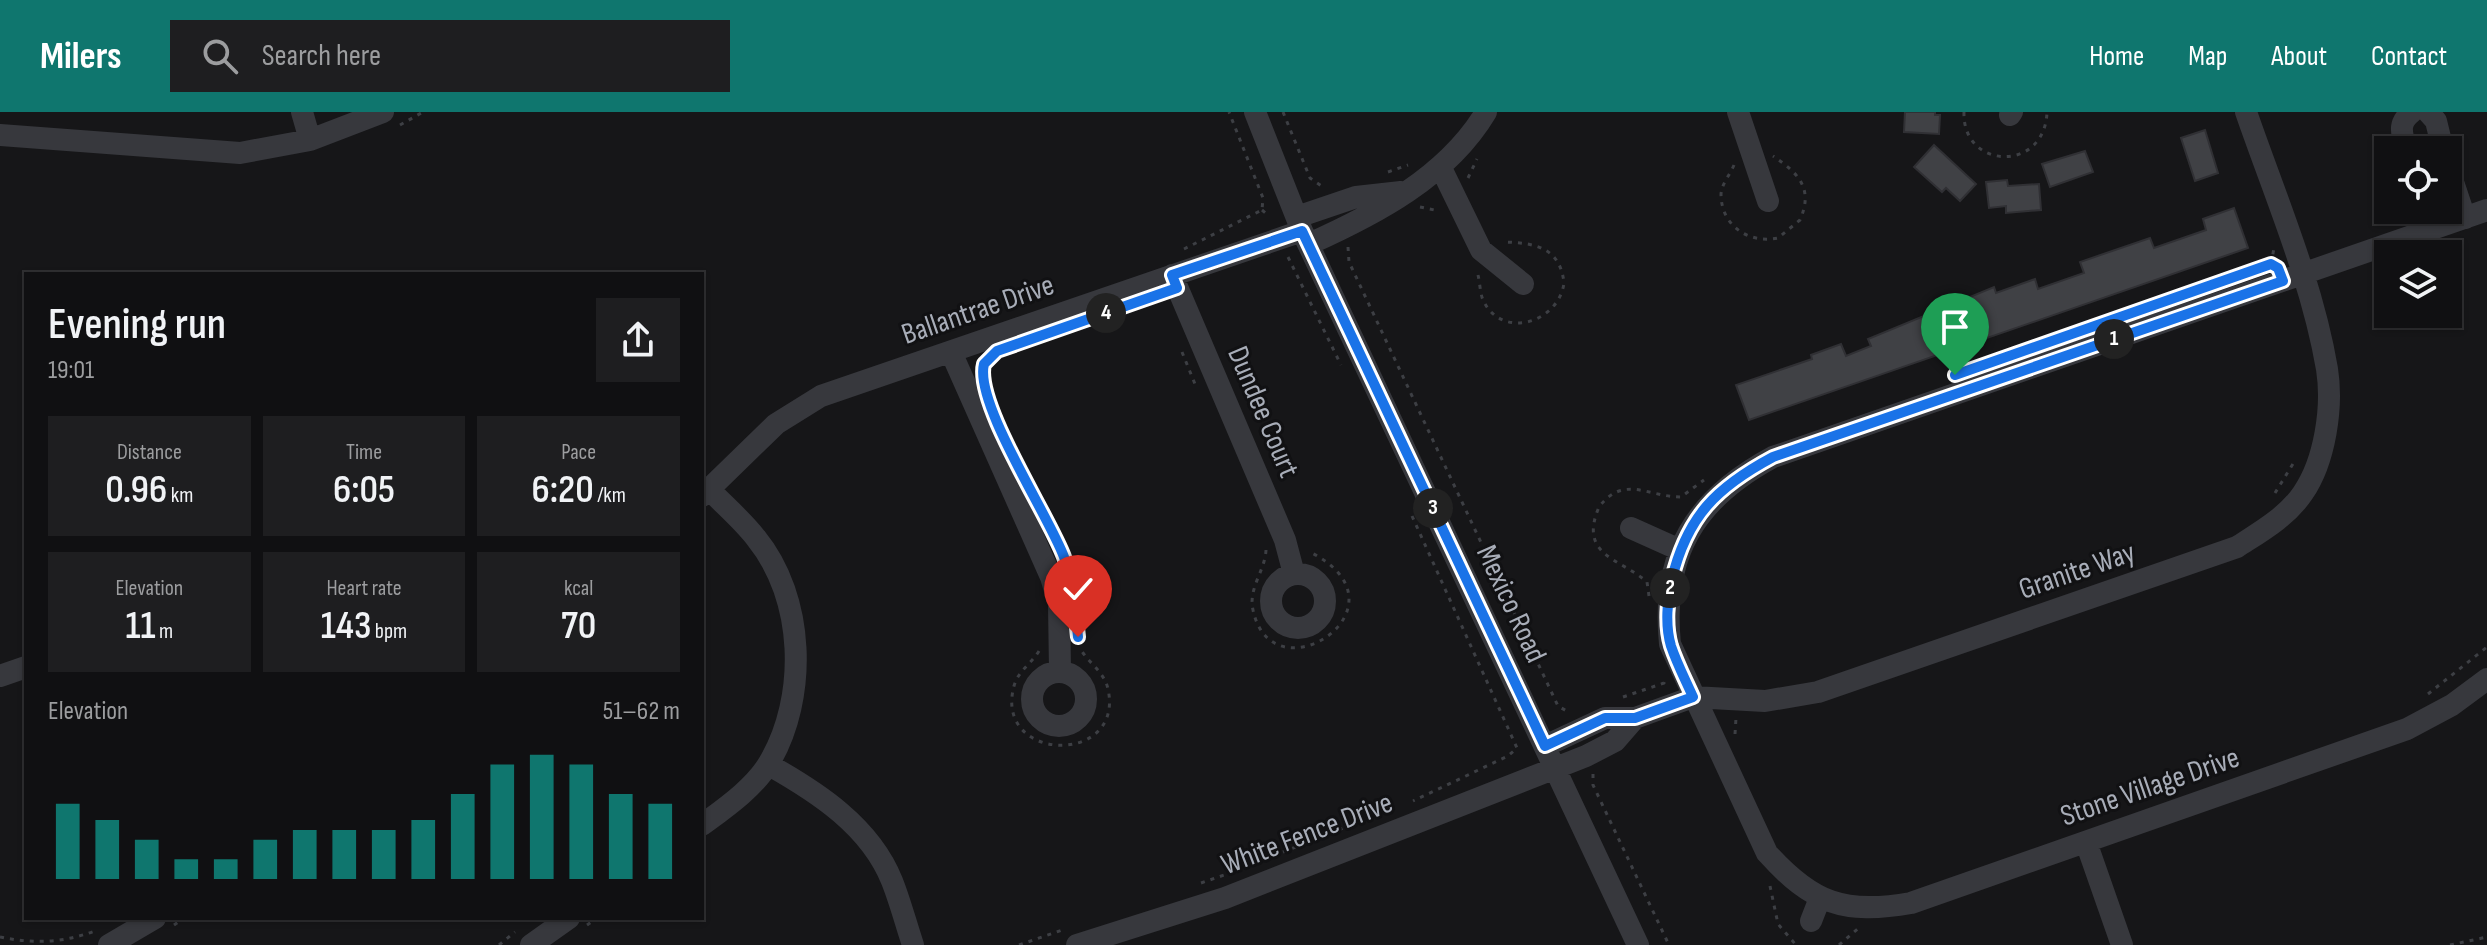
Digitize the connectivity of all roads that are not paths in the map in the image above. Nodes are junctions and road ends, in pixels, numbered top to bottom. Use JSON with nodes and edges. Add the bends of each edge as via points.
{"nodes":[{"id":1,"x":302,"y":112,"type":"edge"},
{"id":2,"x":383,"y":112,"type":"edge"},
{"id":3,"x":1255,"y":112,"type":"edge"},
{"id":4,"x":1486,"y":112,"type":"edge"},
{"id":5,"x":1738,"y":112,"type":"edge"},
{"id":6,"x":2246,"y":112,"type":"edge"},
{"id":7,"x":2412,"y":112,"type":"edge"},
{"id":8,"x":2428,"y":112,"type":"edge"},
{"id":9,"x":0,"y":135,"type":"edge"},
{"id":10,"x":2402,"y":136,"type":"edge"},
{"id":11,"x":2440,"y":136,"type":"edge"},
{"id":12,"x":310,"y":140,"type":"junction"},
{"id":13,"x":1441,"y":168,"type":"junction"},
{"id":14,"x":1768,"y":201,"type":"dead end"},
{"id":15,"x":2462,"y":210,"type":"edge"},
{"id":16,"x":2487,"y":210,"type":"edge"},
{"id":17,"x":2465,"y":218,"type":"junction"},
{"id":18,"x":1303,"y":230,"type":"junction"},
{"id":19,"x":2285,"y":273,"type":"junction"},
{"id":20,"x":1172,"y":275,"type":"junction"},
{"id":21,"x":1523,"y":284,"type":"dead end"},
{"id":22,"x":951,"y":352,"type":"junction"},
{"id":23,"x":705,"y":492,"type":"edge"},
{"id":24,"x":1631,"y":528,"type":"dead end"},
{"id":25,"x":1680,"y":550,"type":"junction"},
{"id":26,"x":1294,"y":574,"type":"dead end"},
{"id":27,"x":24,"y":668,"type":"edge"},
{"id":28,"x":1060,"y":671,"type":"dead end"},
{"id":29,"x":0,"y":676,"type":"edge"},
{"id":30,"x":2487,"y":679,"type":"edge"},
{"id":31,"x":1693,"y":697,"type":"junction"},
{"id":32,"x":1635,"y":718,"type":"junction"},
{"id":33,"x":1545,"y":746,"type":"junction"},
{"id":34,"x":769,"y":765,"type":"junction"},
{"id":35,"x":1555,"y":768,"type":"junction"},
{"id":36,"x":704,"y":824,"type":"edge"},
{"id":37,"x":2086,"y":842,"type":"junction"},
{"id":38,"x":1820,"y":898,"type":"junction"},
{"id":39,"x":150,"y":920,"type":"edge"},
{"id":40,"x":566,"y":920,"type":"edge"},
{"id":41,"x":1811,"y":921,"type":"dead end"},
{"id":42,"x":1077,"y":935,"type":"edge"},
{"id":43,"x":103,"y":938,"type":"edge"},
{"id":44,"x":531,"y":945,"type":"edge"},
{"id":45,"x":913,"y":945,"type":"edge"},
{"id":46,"x":1638,"y":945,"type":"edge"},
{"id":47,"x":2122,"y":945,"type":"edge"}],
"edges":[{"from":1,"to":12,"type":"street"},
{"from":2,"to":12,"type":"street"},
{"from":3,"to":18,"type":"street","name":"Mexico Road"},
{"from":4,"to":13,"type":"street","via":[[1472,136]]},
{"from":5,"to":14,"type":"street"},
{"from":6,"to":19,"type":"street","name":"Granite Way"},
{"from":7,"to":10,"type":"street","via":[[2403,119]]},
{"from":8,"to":11,"type":"street"},
{"from":9,"to":12,"type":"street","via":[[240,153]]},
{"from":13,"to":18,"type":"street","name":"Ballantrae Drive","via":[[1402,192],[1356,197]]},
{"from":13,"to":21,"type":"street","via":[[1481,250]]},
{"from":15,"to":17,"type":"street"},
{"from":16,"to":17,"type":"street","name":"Stone Village Drive"},
{"from":17,"to":19,"type":"street","name":"Stone Village Drive"},
{"from":18,"to":20,"type":"street","name":"Ballantrae Drive"},
{"from":18,"to":33,"type":"street","name":"Mexico Road"},
{"from":19,"to":25,"type":"street","name":"Stone Village Drive","via":[[1773,457],[1719,492],[1693,521]]},
{"from":19,"to":31,"type":"street","name":"Granite Way","via":[[2328,371],[2326,430],[2303,493],[2273,523],[2237,547],[1818,692],[1765,701]]},
{"from":20,"to":22,"type":"street","name":"Ballantrae Drive"},
{"from":20,"to":26,"type":"street","name":"Dundee Court","via":[[1285,540]]},
{"from":22,"to":23,"type":"street","name":"Ballantrae Drive","via":[[821,396],[776,424]]},
{"from":22,"to":28,"type":"street","via":[[1051,577],[1059,604]]},
{"from":23,"to":34,"type":"street","via":[[757,539],[784,588],[797,646],[792,711]]},
{"from":24,"to":25,"type":"street"},
{"from":25,"to":31,"type":"street","name":"Stone Village Drive","via":[[1669,591],[1670,644]]},
{"from":27,"to":29,"type":"street"},
{"from":30,"to":37,"type":"street","name":"Stone Village Drive","via":[[2407,729]]},
{"from":31,"to":32,"type":"street","name":"Granite Way"},
{"from":31,"to":38,"type":"street","name":"Stone Village Drive","via":[[1767,853],[1790,879]]},
{"from":32,"to":33,"type":"street","name":"Granite Way","via":[[1605,718]]},
{"from":32,"to":35,"type":"street","name":"Granite Way","via":[[1615,741]]},
{"from":33,"to":35,"type":"street","name":"Mexico Road"},
{"from":34,"to":36,"type":"street"},
{"from":34,"to":45,"type":"street","via":[[808,786],[850,819],[891,877]]},
{"from":35,"to":42,"type":"street","name":"White Fence Drive","via":[[1225,898]]},
{"from":35,"to":46,"type":"street","name":"Mexico Road"},
{"from":37,"to":38,"type":"street","name":"Stone Village Drive","via":[[1911,903],[1878,909],[1842,907]]},
{"from":37,"to":47,"type":"street"},
{"from":38,"to":41,"type":"street"},
{"from":39,"to":43,"type":"street"},
{"from":40,"to":44,"type":"street"}]}
